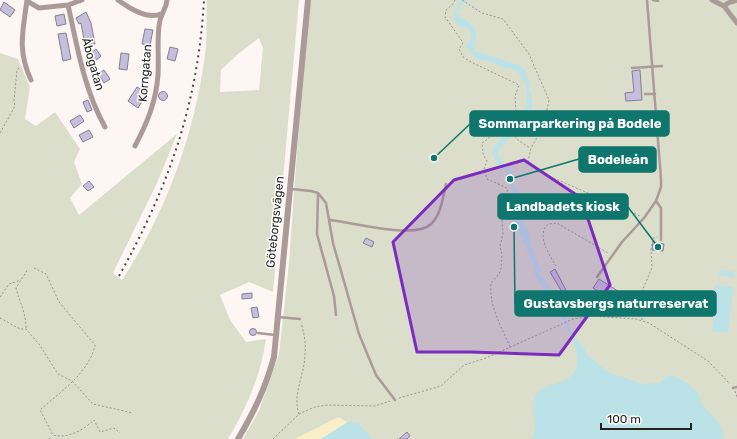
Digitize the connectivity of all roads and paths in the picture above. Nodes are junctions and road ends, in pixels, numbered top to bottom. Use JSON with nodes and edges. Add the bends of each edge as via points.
{"nodes":[{"id":1,"x":82,"y":0,"type":"edge"},
{"id":2,"x":118,"y":0,"type":"edge"},
{"id":3,"x":167,"y":0,"type":"edge"},
{"id":4,"x":308,"y":0,"type":"edge"},
{"id":5,"x":455,"y":0,"type":"edge"},
{"id":6,"x":462,"y":0,"type":"edge"},
{"id":7,"x":647,"y":0,"type":"edge"},
{"id":8,"x":653,"y":0,"type":"edge"},
{"id":9,"x":712,"y":0,"type":"edge"},
{"id":10,"x":737,"y":0,"type":"edge"},
{"id":11,"x":27,"y":1,"type":"edge"},
{"id":12,"x":658,"y":1,"type":"dead end"},
{"id":13,"x":68,"y":5,"type":"junction"},
{"id":14,"x":724,"y":6,"type":"junction"},
{"id":15,"x":160,"y":14,"type":"junction"},
{"id":16,"x":737,"y":23,"type":"edge"},
{"id":17,"x":24,"y":64,"type":"junction"},
{"id":18,"x":653,"y":66,"type":"junction"},
{"id":19,"x":662,"y":66,"type":"dead end"},
{"id":20,"x":632,"y":68,"type":"dead end"},
{"id":21,"x":31,"y":80,"type":"dead end"},
{"id":22,"x":644,"y":94,"type":"dead end"},
{"id":23,"x":655,"y":94,"type":"junction"},
{"id":24,"x":105,"y":127,"type":"dead end"},
{"id":25,"x":507,"y":127,"type":"dead end"},
{"id":26,"x":0,"y":133,"type":"edge"},
{"id":27,"x":135,"y":146,"type":"dead end"},
{"id":28,"x":531,"y":148,"type":"junction"},
{"id":29,"x":446,"y":184,"type":"dead end"},
{"id":30,"x":290,"y":189,"type":"junction"},
{"id":31,"x":318,"y":193,"type":"junction"},
{"id":32,"x":656,"y":201,"type":"junction"},
{"id":33,"x":644,"y":218,"type":"junction"},
{"id":34,"x":330,"y":220,"type":"junction"},
{"id":35,"x":661,"y":236,"type":"junction"},
{"id":36,"x":661,"y":240,"type":"dead end"},
{"id":37,"x":612,"y":256,"type":"junction"},
{"id":38,"x":556,"y":266,"type":"dead end"},
{"id":39,"x":34,"y":268,"type":"dead end"},
{"id":40,"x":28,"y":269,"type":"dead end"},
{"id":41,"x":597,"y":277,"type":"dead end"},
{"id":42,"x":21,"y":280,"type":"junction"},
{"id":43,"x":0,"y":297,"type":"edge"},
{"id":44,"x":336,"y":315,"type":"dead end"},
{"id":45,"x":277,"y":317,"type":"junction"},
{"id":46,"x":0,"y":318,"type":"edge"},
{"id":47,"x":300,"y":319,"type":"joint"},
{"id":48,"x":642,"y":320,"type":"junction"},
{"id":49,"x":26,"y":329,"type":"junction"},
{"id":50,"x":258,"y":333,"type":"dead end"},
{"id":51,"x":276,"y":335,"type":"junction"},
{"id":52,"x":510,"y":348,"type":"junction"},
{"id":53,"x":72,"y":381,"type":"junction"},
{"id":54,"x":737,"y":387,"type":"edge"},
{"id":55,"x":733,"y":388,"type":"joint"},
{"id":56,"x":395,"y":400,"type":"junction"},
{"id":57,"x":133,"y":413,"type":"dead end"},
{"id":58,"x":299,"y":414,"type":"junction"},
{"id":59,"x":120,"y":433,"type":"dead end"},
{"id":60,"x":53,"y":435,"type":"junction"},
{"id":61,"x":49,"y":439,"type":"edge"},
{"id":62,"x":238,"y":439,"type":"edge"},
{"id":63,"x":273,"y":439,"type":"edge"}],
"edges":[{"from":1,"to":13,"type":"street"},
{"from":2,"to":15,"type":"street","via":[[140,13],[152,16]]},
{"from":3,"to":15,"type":"street","name":"Korngatan","via":[[166,9]]},
{"from":4,"to":30,"type":"street","name":"Göteborgsvägen"},
{"from":5,"to":52,"type":"path","via":[[446,10],[445,17],[463,43],[461,54],[481,67],[519,85],[515,96],[514,115],[492,130],[489,138],[481,146],[487,161],[484,169],[487,178],[508,190],[501,210],[501,269],[491,283],[490,291],[493,311]]},
{"from":6,"to":28,"type":"path","via":[[482,14],[502,19],[529,54],[549,100],[544,125]]},
{"from":7,"to":18,"type":"lane"},
{"from":8,"to":12,"type":"lane"},
{"from":9,"to":14,"type":"street"},
{"from":10,"to":14,"type":"street"},
{"from":11,"to":13,"type":"street","via":[[39,8]]},
{"from":11,"to":17,"type":"street","via":[[22,47]]},
{"from":13,"to":24,"type":"street","name":"Åbogatan","via":[[82,67],[98,116]]},
{"from":14,"to":16,"type":"street"},
{"from":15,"to":27,"type":"street","name":"Korngatan","via":[[155,96],[149,119]]},
{"from":17,"to":21,"type":"street"},
{"from":17,"to":26,"type":"path","via":[[17,70],[15,106]]},
{"from":18,"to":19,"type":"lane"},
{"from":18,"to":20,"type":"lane"},
{"from":18,"to":23,"type":"lane"},
{"from":22,"to":23,"type":"lane"},
{"from":23,"to":32,"type":"lane","via":[[661,179]]},
{"from":25,"to":28,"type":"path","via":[[518,140]]},
{"from":28,"to":33,"type":"path","via":[[528,162],[549,176]]},
{"from":29,"to":34,"type":"lane","via":[[435,218],[423,229],[398,230]]},
{"from":30,"to":31,"type":"lane"},
{"from":30,"to":45,"type":"street","name":"Göteborgsvägen"},
{"from":31,"to":34,"type":"lane","via":[[326,203]]},
{"from":31,"to":44,"type":"lane","via":[[317,234],[334,296]]},
{"from":32,"to":33,"type":"lane"},
{"from":32,"to":35,"type":"lane","via":[[661,208]]},
{"from":33,"to":37,"type":"lane"},
{"from":34,"to":56,"type":"lane","via":[[358,334],[376,376]]},
{"from":35,"to":36,"type":"lane"},
{"from":35,"to":48,"type":"path","via":[[654,238],[652,243],[651,275],[643,286]]},
{"from":37,"to":38,"type":"path","via":[[557,223],[548,224],[543,230],[543,236],[546,249]]},
{"from":37,"to":41,"type":"lane"},
{"from":39,"to":53,"type":"path","via":[[46,274],[59,302],[94,345],[90,359]]},
{"from":40,"to":42,"type":"path"},
{"from":42,"to":43,"type":"path","via":[[9,284]]},
{"from":42,"to":49,"type":"path","via":[[16,288],[26,314]]},
{"from":45,"to":47,"type":"lane"},
{"from":45,"to":51,"type":"street","name":"Göteborgsvägen"},
{"from":46,"to":49,"type":"path","via":[[20,329]]},
{"from":47,"to":58,"type":"path","via":[[305,354],[297,396]]},
{"from":48,"to":52,"type":"path","via":[[591,316],[573,319]]},
{"from":48,"to":55,"type":"path","via":[[708,361]]},
{"from":49,"to":53,"type":"path","via":[[58,374]]},
{"from":50,"to":51,"type":"lane"},
{"from":51,"to":62,"type":"street","name":"Göteborgsvägen","via":[[274,356],[266,385],[255,411]]},
{"from":52,"to":56,"type":"path","via":[[464,365],[441,386]]},
{"from":53,"to":57,"type":"path","via":[[93,404]]},
{"from":53,"to":60,"type":"path","via":[[40,410]]},
{"from":54,"to":55,"type":"lane"},
{"from":56,"to":58,"type":"path","via":[[375,406],[328,405]]},
{"from":58,"to":63,"type":"path"},
{"from":59,"to":60,"type":"path","via":[[114,428],[100,432],[94,420],[83,430],[61,438]]},
{"from":60,"to":61,"type":"path"}]}
